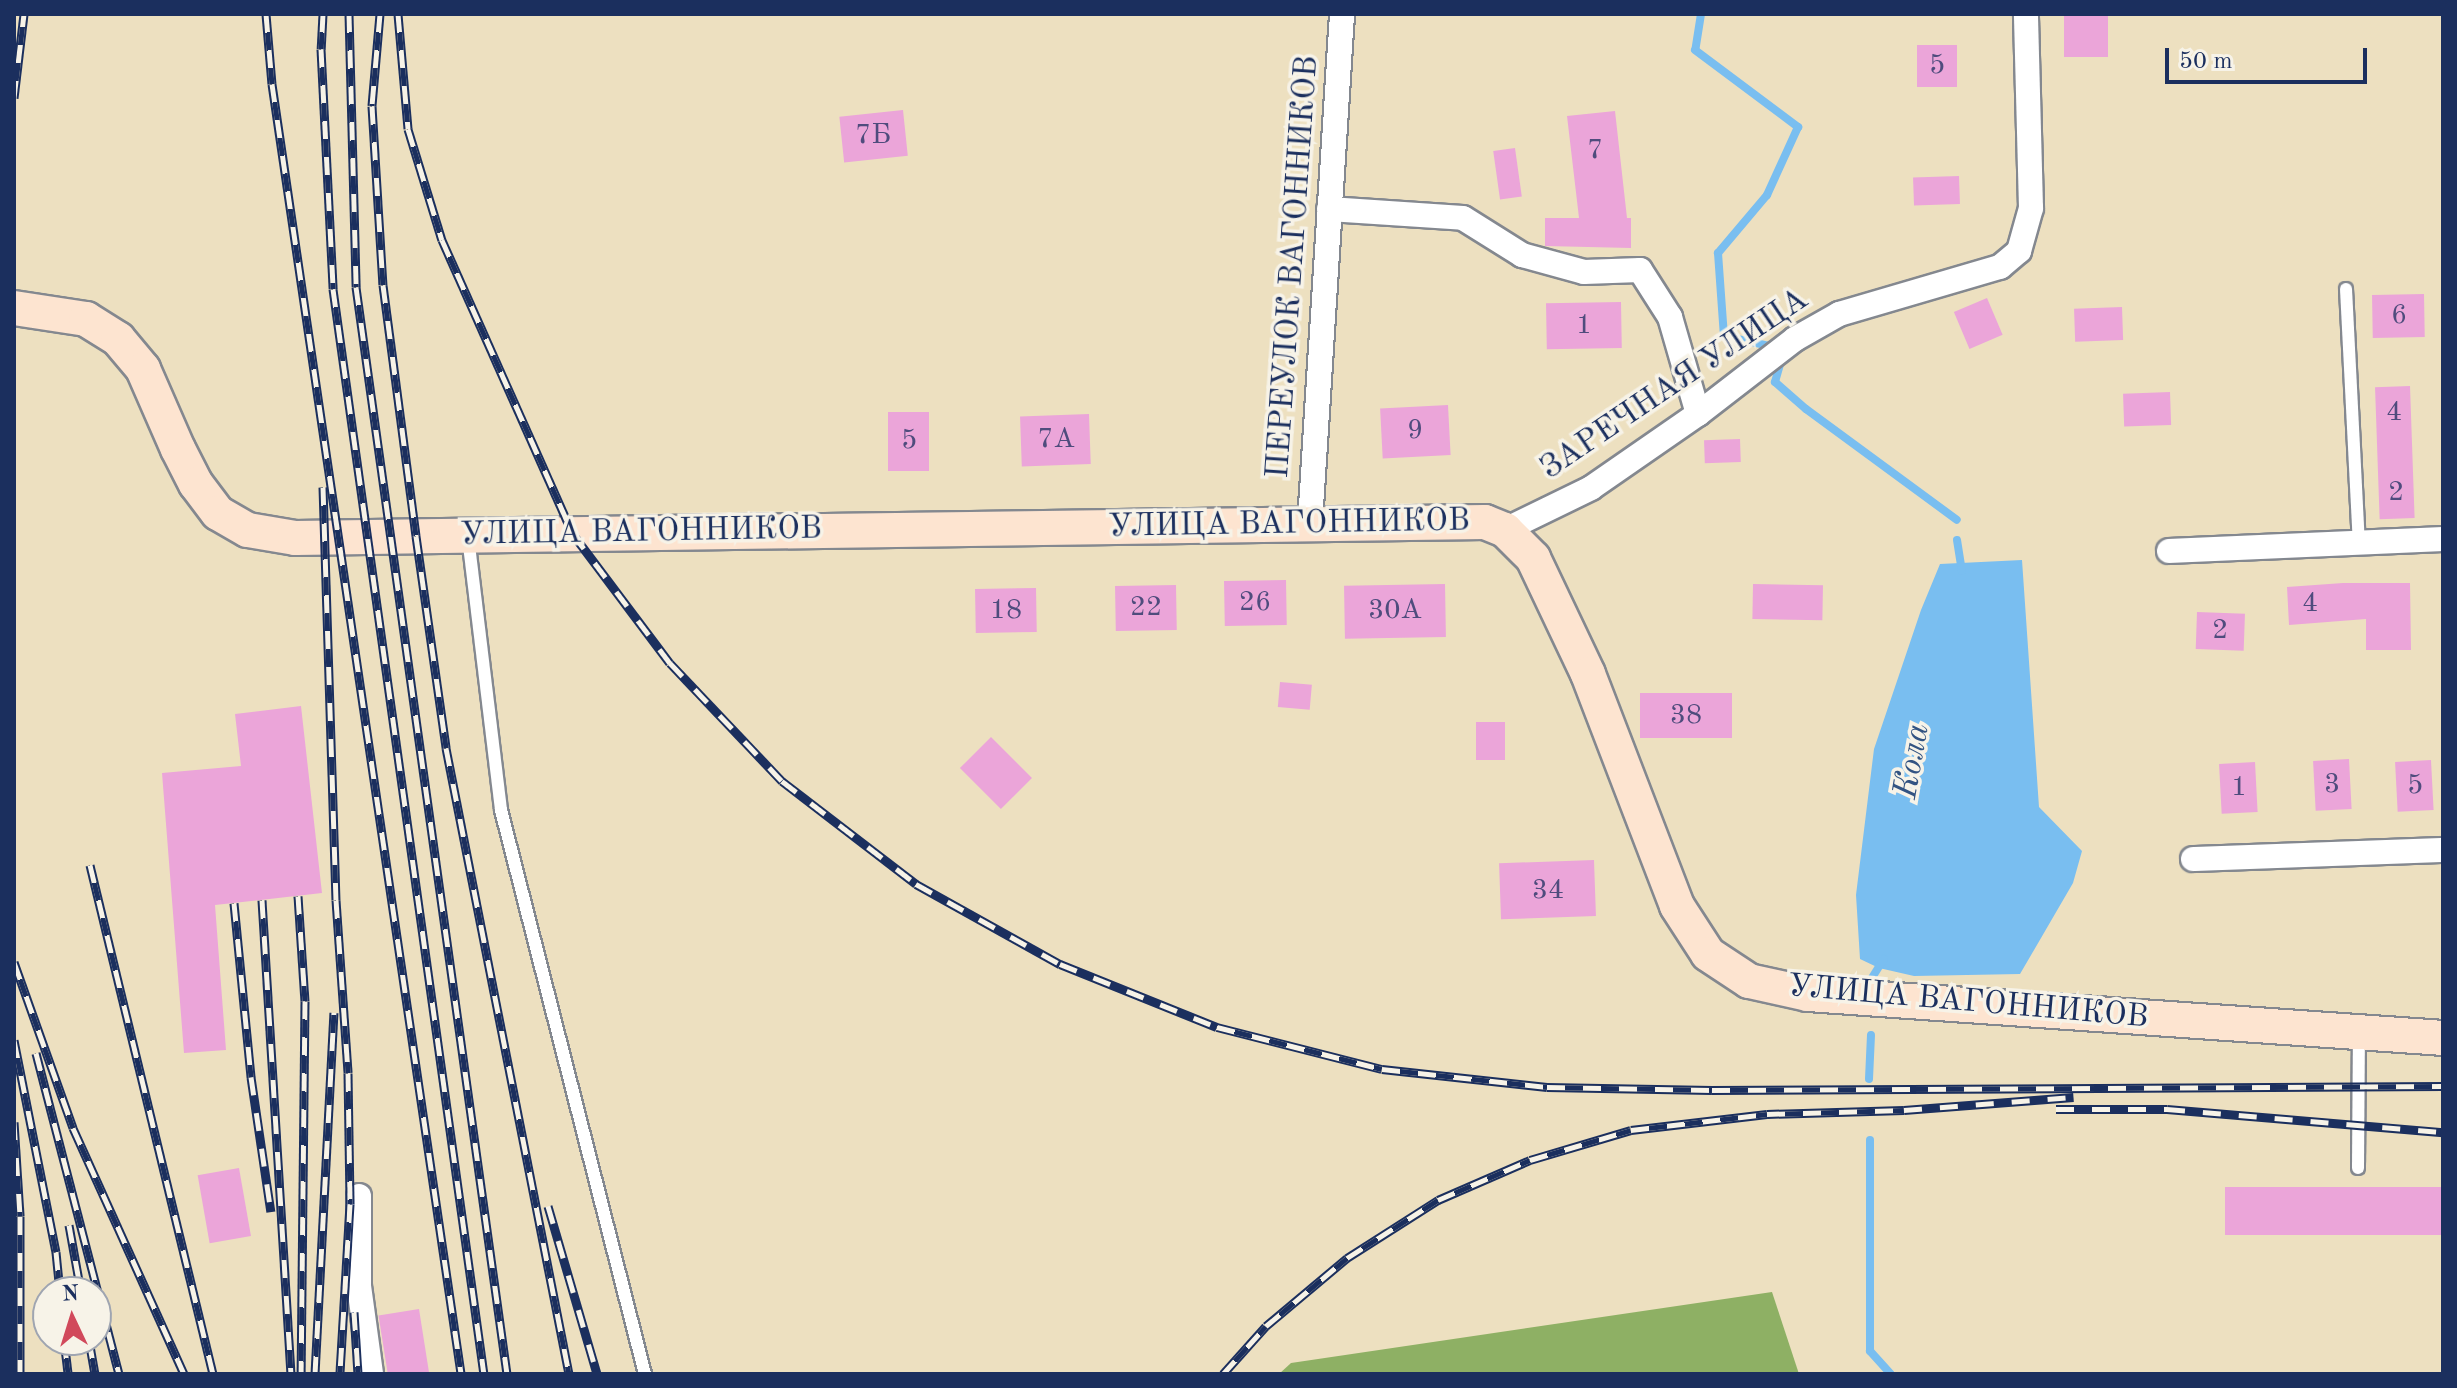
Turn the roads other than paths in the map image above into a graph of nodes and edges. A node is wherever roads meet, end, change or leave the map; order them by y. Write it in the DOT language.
graph roads {
  1 [pos="1342,14"];
  2 [pos="2026,14"];
  3 [pos="1329,209"];
  4 [pos="2346,289"];
  5 [pos="14,308"];
  6 [pos="1698,414"];
  7 [pos="1310,523"];
  8 [pos="1505,530"];
  9 [pos="468,534"];
  10 [pos="2443,539"];
  11 [pos="2359,545"];
  12 [pos="2169,551"];
  13 [pos="2443,850"];
  14 [pos="2193,859"];
  15 [pos="2359,1034"];
  16 [pos="2443,1038"];
  17 [pos="2358,1168"];
  18 [pos="359,1196"];
  19 [pos="371,1374"];
  20 [pos="645,1374"];
  1 -- 3 [label="street, ПЕРЕУЛОК ВАГОННИКОВ"];
  2 -- 6 [label="street, ЗАРЕЧНАЯ УЛИЦА"];
  3 -- 6 [label="street"];
  3 -- 7 [label="street, ПЕРЕУЛОК ВАГОННИКОВ"];
  4 -- 11 [label="lane"];
  5 -- 9 [label="street, УЛИЦА ВАГОННИКОВ"];
  6 -- 8 [label="street, ЗАРЕЧНАЯ УЛИЦА"];
  7 -- 8 [label="street, УЛИЦА ВАГОННИКОВ"];
  7 -- 9 [label="street, УЛИЦА ВАГОННИКОВ"];
  8 -- 15 [label="street, УЛИЦА ВАГОННИКОВ"];
  9 -- 20 [label="lane"];
  10 -- 11 [label="street"];
  11 -- 12 [label="street"];
  13 -- 14 [label="street"];
  15 -- 16 [label="street, УЛИЦА ВАГОННИКОВ"];
  15 -- 17 [label="lane"];
  18 -- 19 [label="street"];
}
